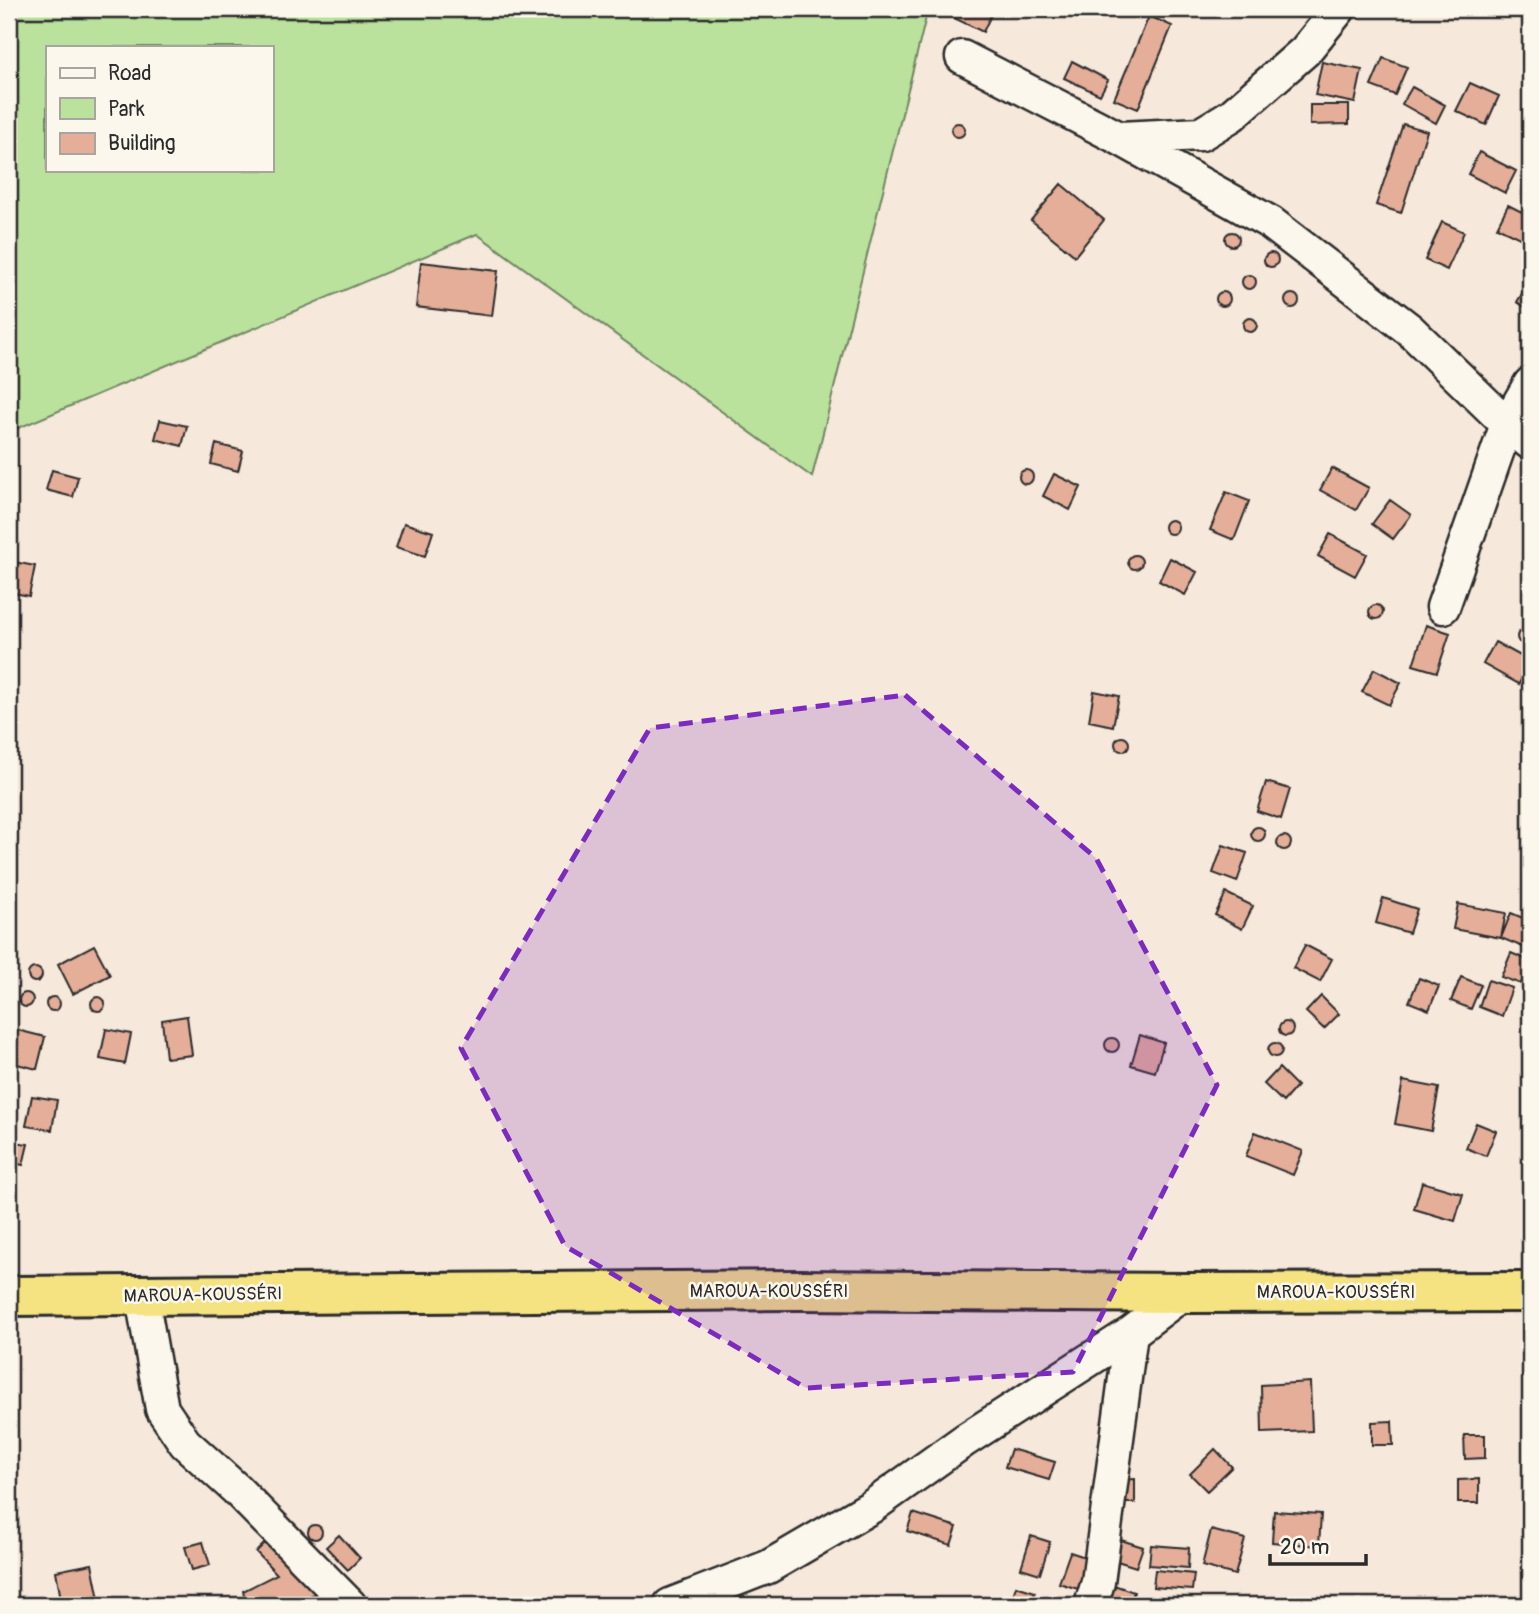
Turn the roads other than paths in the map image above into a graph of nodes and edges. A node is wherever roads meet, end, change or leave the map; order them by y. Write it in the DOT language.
graph roads {
  1 [pos="1339,9"];
  2 [pos="962,58"];
  3 [pos="1119,138"];
  4 [pos="1530,384"];
  5 [pos="1519,433"];
  6 [pos="1443,607"];
  7 [pos="1530,1292"];
  8 [pos="1184,1293"];
  9 [pos="9,1296"];
  10 [pos="142,1297"];
  11 [pos="1130,1334"];
  12 [pos="351,1605"];
  13 [pos="670,1605"];
  14 [pos="1091,1605"];
  1 -- 3 [label="street"];
  2 -- 3 [label="street"];
  3 -- 5 [label="street"];
  4 -- 5 [label="street"];
  5 -- 6 [label="street"];
  7 -- 8 [label="highway, MAROUA-KOUSSÉRI"];
  8 -- 10 [label="highway, MAROUA-KOUSSÉRI"];
  8 -- 11 [label="street"];
  9 -- 10 [label="highway, MAROUA-KOUSSÉRI"];
  10 -- 12 [label="street"];
  11 -- 13 [label="street"];
  11 -- 14 [label="street"];
}
